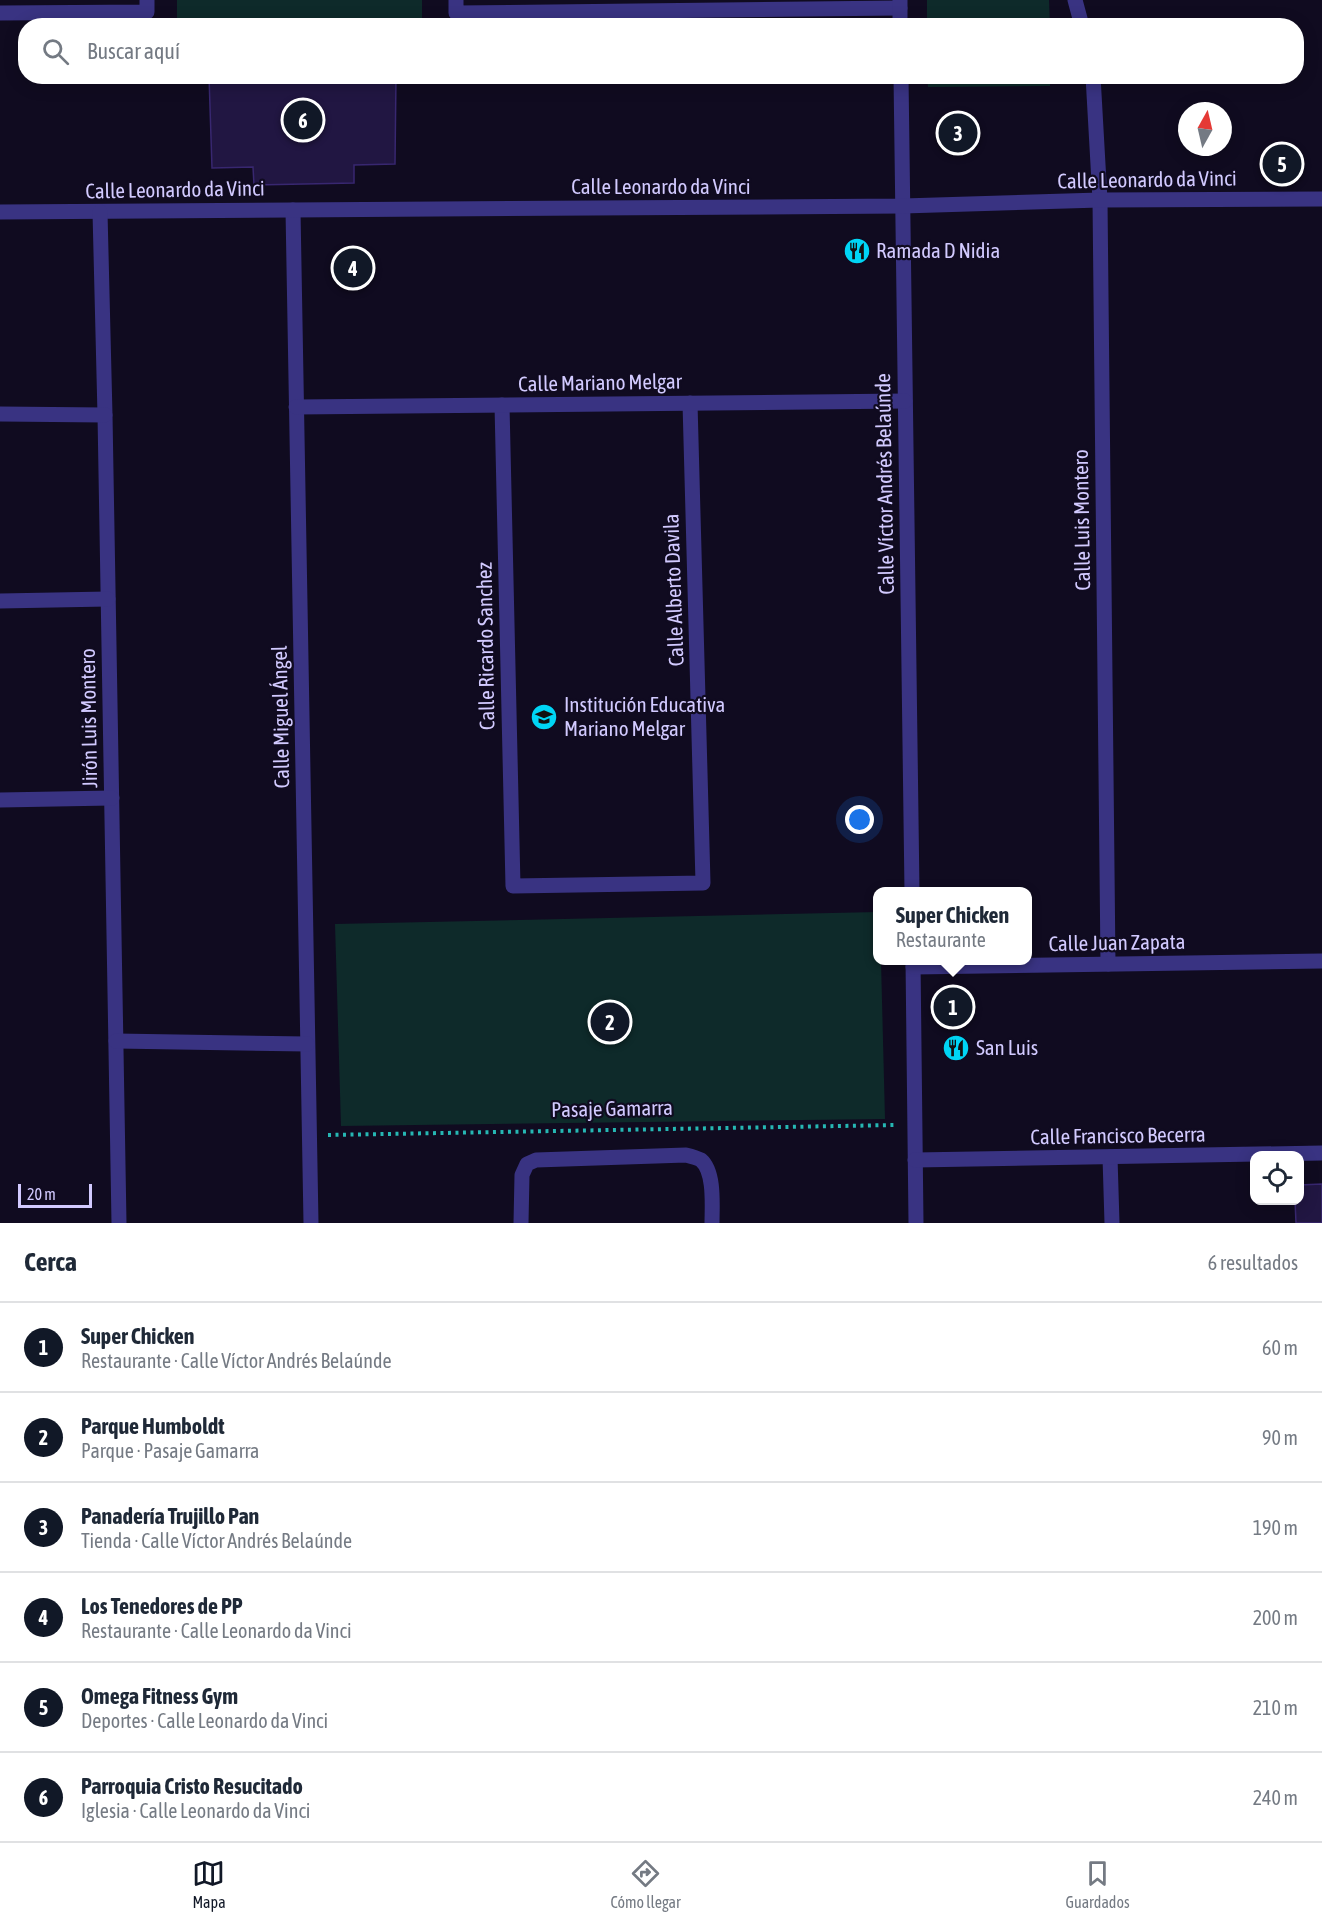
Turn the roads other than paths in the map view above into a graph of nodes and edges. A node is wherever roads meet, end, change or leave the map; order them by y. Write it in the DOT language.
graph roads {
  1 [pos="1075,0"];
  2 [pos="900,4"];
  3 [pos="147,6"];
  4 [pos="456,7"];
  5 [pos="0,13"];
  6 [pos="1080,18"];
  7 [pos="901,84"];
  8 [pos="1093,84"];
  9 [pos="1322,199"];
  10 [pos="1100,200"];
  11 [pos="903,206"];
  12 [pos="293,210"];
  13 [pos="0,212"];
  14 [pos="100,212"];
  15 [pos="905,401"];
  16 [pos="690,403"];
  17 [pos="502,405"];
  18 [pos="296,407"];
  19 [pos="0,414"];
  20 [pos="105,415"];
  21 [pos="108,599"];
  22 [pos="0,601"];
  23 [pos="112,798"];
  24 [pos="0,800"];
  25 [pos="513,886"];
  26 [pos="912,887"];
  27 [pos="1322,961"];
  28 [pos="1032,964"];
  29 [pos="1108,964"];
  30 [pos="913,965"];
  31 [pos="116,1041"];
  32 [pos="308,1044"];
  33 [pos="1322,1153"];
  34 [pos="1110,1157"];
  35 [pos="915,1160"];
  36 [pos="119,1223"];
  37 [pos="311,1223"];
  38 [pos="522,1223"];
  39 [pos="712,1223"];
  40 [pos="916,1223"];
  41 [pos="1112,1223"];
  1 -- 6 [label="street"];
  2 -- 4 [label="street"];
  3 -- 5 [label="street"];
  7 -- 11 [label="street, Calle Víctor Andrés Belaúnde"];
  8 -- 10 [label="street, Calle Luis Montero"];
  9 -- 10 [label="street, Calle Leonardo da Vinci"];
  10 -- 11 [label="street, Calle Leonardo da Vinci"];
  10 -- 29 [label="street, Calle Luis Montero"];
  11 -- 12 [label="street, Calle Leonardo da Vinci"];
  11 -- 15 [label="street, Calle Víctor Andrés Belaúnde"];
  12 -- 14 [label="street, Calle Leonardo da Vinci"];
  12 -- 18 [label="street, Calle Miguel Ángel"];
  13 -- 14 [label="street, Calle Leonardo da Vinci"];
  14 -- 20 [label="street, Jirón Luis Montero"];
  15 -- 16 [label="street, Calle Mariano Melgar"];
  15 -- 26 [label="street, Calle Víctor Andrés Belaúnde"];
  16 -- 17 [label="street, Calle Mariano Melgar"];
  16 -- 25 [label="street, Calle Alberto Davila"];
  17 -- 18 [label="street, Calle Mariano Melgar"];
  17 -- 25 [label="street, Calle Ricardo Sanchez"];
  18 -- 32 [label="street, Calle Miguel Ángel"];
  19 -- 20 [label="street"];
  20 -- 21 [label="street, Jirón Luis Montero"];
  21 -- 22 [label="street"];
  21 -- 23 [label="street, Jirón Luis Montero"];
  23 -- 24 [label="street"];
  23 -- 31 [label="street, Jirón Luis Montero"];
  27 -- 29 [label="street, Calle Juan Zapata"];
  28 -- 29 [label="street, Calle Juan Zapata"];
  30 -- 35 [label="street"];
  31 -- 32 [label="street"];
  31 -- 36 [label="street, Jirón Luis Montero"];
  32 -- 37 [label="street, Calle Miguel Ángel"];
  33 -- 34 [label="street, Calle Francisco Becerra"];
  34 -- 35 [label="street, Calle Francisco Becerra"];
  34 -- 41 [label="street"];
  35 -- 40 [label="street"];
  38 -- 39 [label="street"];
}
